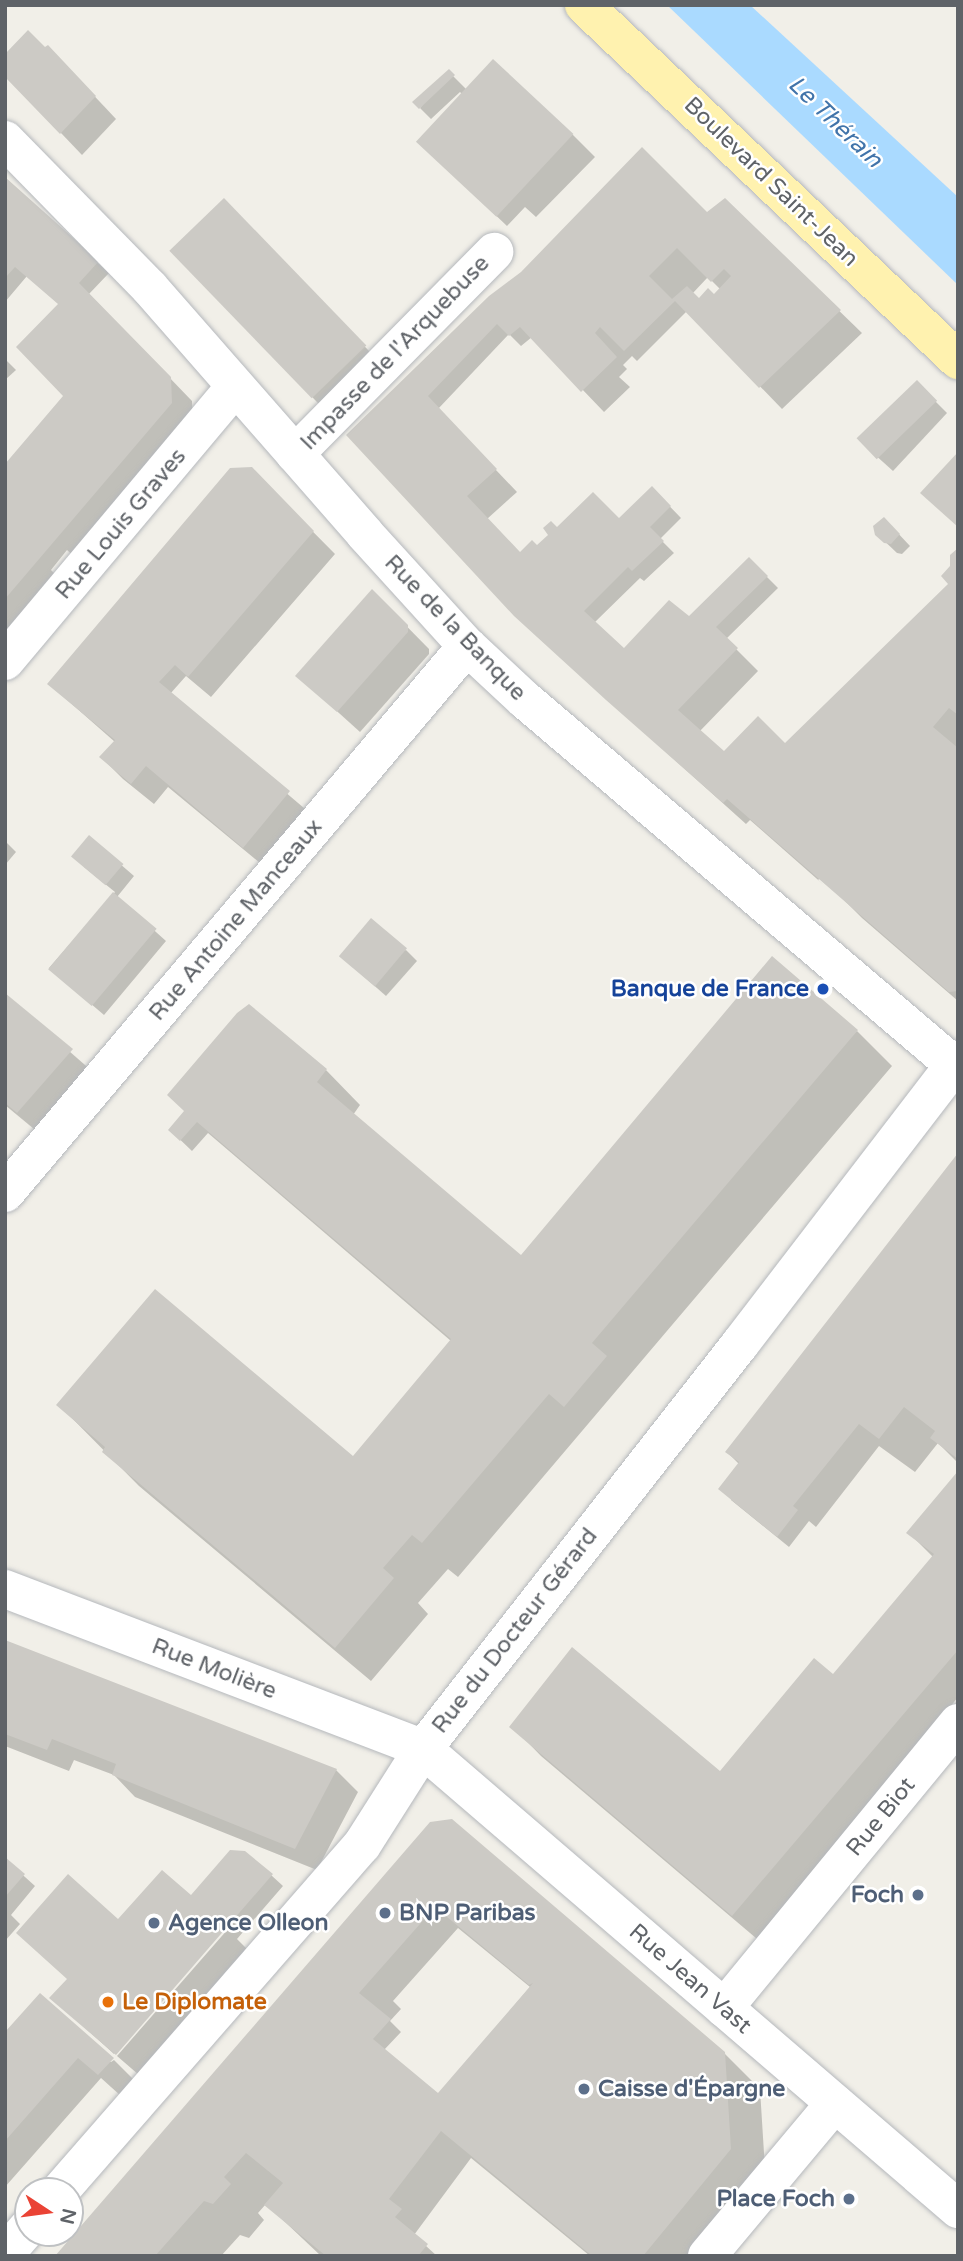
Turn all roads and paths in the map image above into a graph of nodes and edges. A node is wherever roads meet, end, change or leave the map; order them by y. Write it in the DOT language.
graph roads {
  1 [pos="584,5"];
  2 [pos="5,140"];
  3 [pos="494,252"];
  4 [pos="958,360"];
  5 [pos="235,387"];
  6 [pos="296,454"];
  7 [pos="467,646"];
  8 [pos="5,661"];
  9 [pos="956,1062"];
  10 [pos="5,1194"];
  11 [pos="5,1589"];
  12 [pos="958,1723"];
  13 [pos="423,1749"];
  14 [pos="724,2008"];
  15 [pos="835,2103"];
  16 [pos="72,2177"];
  17 [pos="958,2209"];
  18 [pos="707,2256"];
  1 -- 4 [label="main road, Boulevard Saint-Jean"];
  2 -- 5 [label="street, Rue de la Banque"];
  3 -- 6 [label="street, Impasse de l'Arquebuse"];
  5 -- 6 [label="street, Rue de la Banque"];
  5 -- 8 [label="street, Rue Louis Graves"];
  6 -- 7 [label="street, Rue de la Banque"];
  7 -- 9 [label="street, Rue de la Banque"];
  7 -- 10 [label="street, Rue Antoine Manceaux"];
  9 -- 13 [label="street, Rue du Docteur Gérard"];
  11 -- 13 [label="street, Rue Molière"];
  12 -- 14 [label="street, Rue Biot"];
  13 -- 14 [label="street, Rue Jean Vast"];
  13 -- 16 [label="street, Rue du Docteur Gérard"];
  14 -- 15 [label="street, Rue Jean Vast"];
  15 -- 17 [label="street, Rue Jean Vast"];
  15 -- 18 [label="street"];
}
